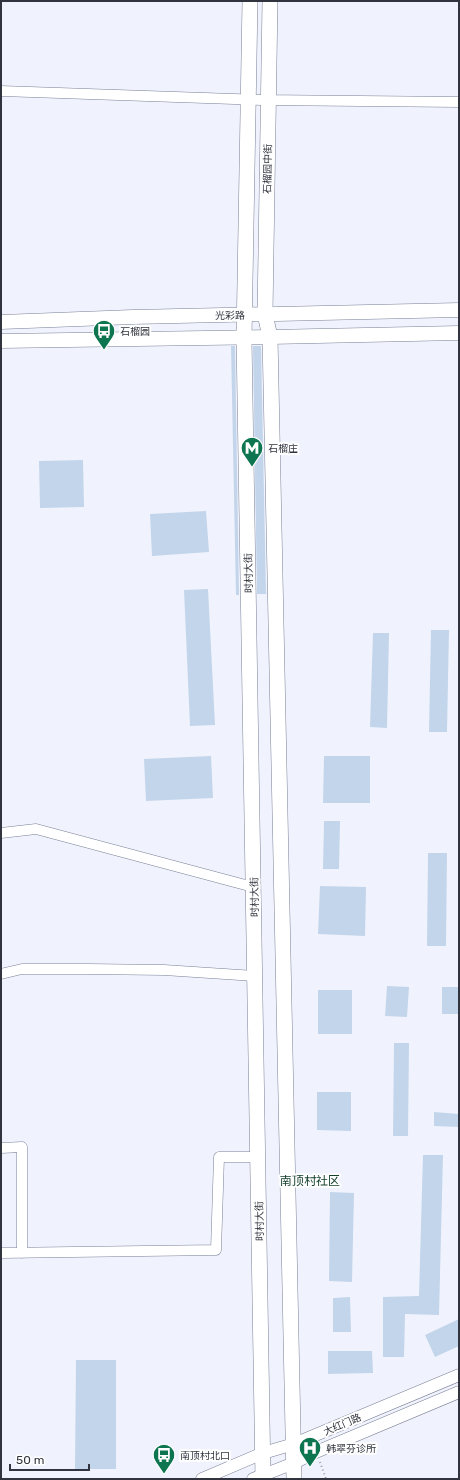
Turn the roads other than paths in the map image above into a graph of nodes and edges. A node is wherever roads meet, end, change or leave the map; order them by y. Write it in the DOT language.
graph roads {
  1 [pos="250,1"];
  2 [pos="270,1"];
  3 [pos="1,91"];
  4 [pos="250,99"];
  5 [pos="269,100"];
  6 [pos="459,102"];
  7 [pos="459,310"];
  8 [pos="264,314"];
  9 [pos="245,315"];
  10 [pos="1,322"];
  11 [pos="459,333"];
  12 [pos="270,337"];
  13 [pos="244,338"];
  14 [pos="1,341"];
  15 [pos="1,833"];
  16 [pos="253,887"];
  17 [pos="1,974"];
  18 [pos="255,976"];
  19 [pos="1,1148"];
  20 [pos="258,1157"];
  21 [pos="1,1253"];
  22 [pos="22,1253"];
  23 [pos="459,1375"];
  24 [pos="459,1392"];
  25 [pos="294,1444"];
  26 [pos="263,1453"];
  27 [pos="294,1463"];
  28 [pos="260,1478"];
  29 [pos="202,1479"];
  30 [pos="294,1479"];
  1 -- 4 [label="main road, 石榴园中街"];
  2 -- 5 [label="main road, 石榴园中街"];
  3 -- 4 [label="street"];
  4 -- 5 [label="street"];
  4 -- 9 [label="main road, 石榴园中街"];
  5 -- 6 [label="street"];
  5 -- 8 [label="main road, 石榴园中街"];
  7 -- 8 [label="main road, 光彩路"];
  8 -- 9 [label="main road, 光彩路"];
  8 -- 12 [label="main road, 石榴园中街"];
  9 -- 10 [label="main road, 光彩路"];
  9 -- 13 [label="main road, 时村大街"];
  11 -- 12 [label="main road"];
  12 -- 13 [label="main road"];
  12 -- 25 [label="main road"];
  13 -- 14 [label="main road"];
  13 -- 16 [label="main road, 时村大街"];
  15 -- 16 [label="street"];
  16 -- 18 [label="main road, 时村大街"];
  17 -- 18 [label="street"];
  18 -- 20 [label="main road, 时村大街"];
  19 -- 22 [label="street"];
  20 -- 22 [label="street"];
  20 -- 26 [label="main road, 时村大街"];
  21 -- 22 [label="street"];
  23 -- 25 [label="street, 大红门路"];
  24 -- 27 [label="street, 大红门路"];
  25 -- 26 [label="street, 大红门路"];
  25 -- 27 [label="main road"];
  26 -- 28 [label="main road, 时村大街"];
  26 -- 29 [label="street, 大红门路"];
  27 -- 28 [label="street, 大红门路"];
  27 -- 30 [label="main road"];
}
